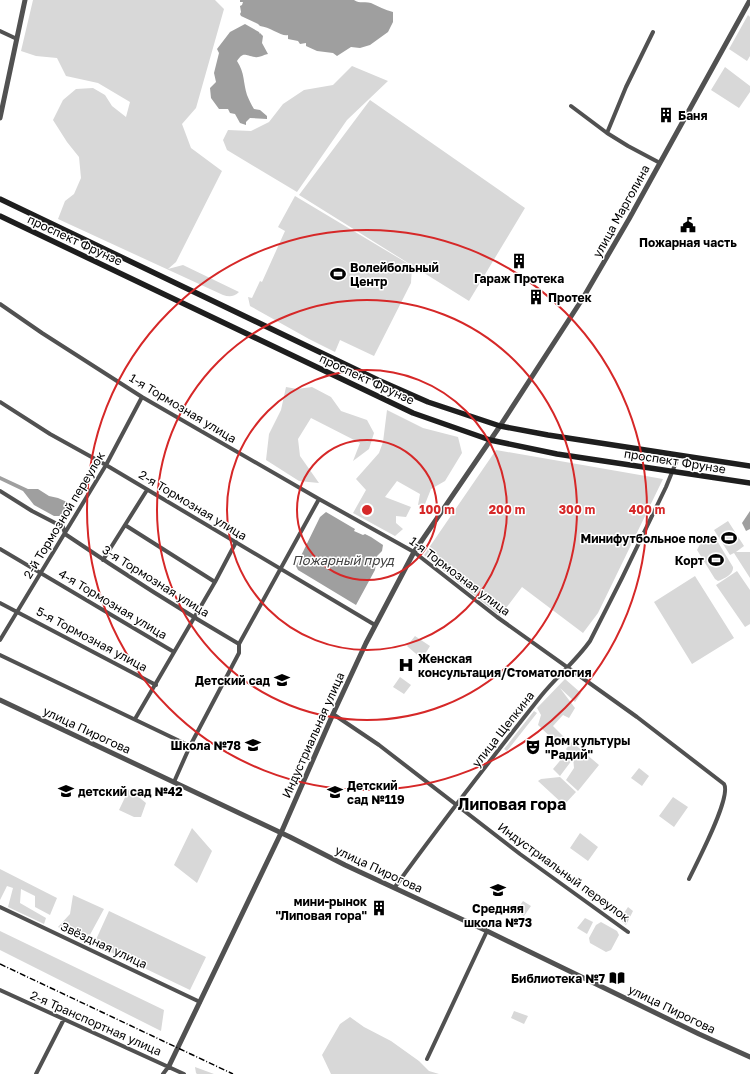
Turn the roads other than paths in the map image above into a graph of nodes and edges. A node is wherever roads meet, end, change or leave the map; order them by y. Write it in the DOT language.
graph roads {
  1 [pos="25,0"];
  2 [pos="750,0"];
  3 [pos="0,31"];
  4 [pos="653,32"];
  5 [pos="17,39"];
  6 [pos="571,106"];
  7 [pos="0,118"];
  8 [pos="607,133"];
  9 [pos="660,163"];
  10 [pos="0,199"];
  11 [pos="0,216"];
  12 [pos="0,304"];
  13 [pos="142,397"];
  14 [pos="1,405"];
  15 [pos="500,426"];
  16 [pos="490,440"];
  17 [pos="679,455"];
  18 [pos="106,465"];
  19 [pos="750,466"];
  20 [pos="673,472"];
  21 [pos="750,483"];
  22 [pos="147,490"];
  23 [pos="0,492"];
  24 [pos="319,499"];
  25 [pos="125,525"];
  26 [pos="65,534"];
  27 [pos="236,542"];
  28 [pos="0,549"];
  29 [pos="414,552"];
  30 [pos="103,560"];
  31 [pos="281,568"];
  32 [pos="42,574"];
  33 [pos="215,582"];
  34 [pos="0,603"];
  35 [pos="18,612"];
  36 [pos="194,618"];
  37 [pos="375,625"];
  38 [pos="0,640"];
  39 [pos="239,644"];
  40 [pos="174,652"];
  41 [pos="0,655"];
  42 [pos="567,668"];
  43 [pos="156,684"];
  44 [pos="0,700"];
  45 [pos="333,714"];
  46 [pos="136,719"];
  47 [pos="190,746"];
  48 [pos="174,782"];
  49 [pos="456,804"];
  50 [pos="281,833"];
  51 [pos="689,879"];
  52 [pos="395,887"];
  53 [pos="0,907"];
  54 [pos="487,931"];
  55 [pos="628,932"];
  56 [pos="0,990"];
  57 [pos="200,1002"];
  58 [pos="64,1019"];
  59 [pos="750,1057"];
  60 [pos="427,1059"];
  61 [pos="169,1066"];
  62 [pos="36,1074"];
  63 [pos="164,1074"];
  64 [pos="184,1074"];
  1 -- 5 [label="street"];
  2 -- 9 [label="street, улица Марголина"];
  3 -- 5 [label="street"];
  4 -- 8 [label="street"];
  5 -- 7 [label="street"];
  6 -- 8 [label="street"];
  8 -- 9 [label="street"];
  9 -- 15 [label="street, улица Марголина"];
  10 -- 15 [label="main road, проспект Фрунзе"];
  11 -- 16 [label="main road, проспект Фрунзе"];
  12 -- 13 [label="street, 1-я Тормозная улица"];
  13 -- 18 [label="street, 2-й Тормозной переулок"];
  13 -- 24 [label="street, 1-я Тормозная улица"];
  14 -- 18 [label="street, 2-я Тормозная улица"];
  15 -- 16 [label="street, Индустриальная улица"];
  15 -- 17 [label="main road, проспект Фрунзе"];
  16 -- 20 [label="main road, проспект Фрунзе"];
  16 -- 29 [label="street, Индустриальная улица"];
  17 -- 19 [label="main road, проспект Фрунзе"];
  17 -- 20 [label="street, улица Щепкина"];
  18 -- 22 [label="street, 2-я Тормозная улица"];
  18 -- 26 [label="street, 2-й Тормозной переулок"];
  20 -- 21 [label="main road, проспект Фрунзе"];
  20 -- 42 [label="street, улица Щепкина"];
  22 -- 25 [label="street"];
  22 -- 27 [label="street, 2-я Тормозная улица"];
  23 -- 26 [label="street, 3-я Тормозная улица"];
  24 -- 29 [label="street, 1-я Тормозная улица"];
  24 -- 31 [label="street"];
  25 -- 30 [label="street"];
  25 -- 33 [label="street"];
  26 -- 30 [label="street, 3-я Тормозная улица"];
  26 -- 32 [label="street, 2-й Тормозной переулок"];
  27 -- 31 [label="street, 2-я Тормозная улица"];
  27 -- 33 [label="street"];
  28 -- 32 [label="street, 4-я Тормозная улица"];
  29 -- 37 [label="street, Индустриальная улица"];
  29 -- 42 [label="street, 1-я Тормозная улица"];
  30 -- 36 [label="street, 3-я Тормозная улица"];
  31 -- 37 [label="street, 2-я Тормозная улица"];
  31 -- 39 [label="street"];
  32 -- 35 [label="street, 2-й Тормозной переулок"];
  32 -- 40 [label="street, 4-я Тормозная улица"];
  33 -- 36 [label="street"];
  34 -- 35 [label="street, 5-я Тормозная улица"];
  35 -- 38 [label="street, 2-й Тормозной переулок"];
  35 -- 43 [label="street, 5-я Тормозная улица"];
  36 -- 39 [label="street, 3-я Тормозная улица"];
  36 -- 40 [label="street"];
  37 -- 45 [label="street, Индустриальная улица"];
  39 -- 47 [label="street"];
  40 -- 43 [label="street"];
  41 -- 46 [label="street"];
  42 -- 49 [label="street, улица Щепкина"];
  42 -- 51 [label="street, 1-я Тормозная улица"];
  43 -- 46 [label="street"];
  44 -- 48 [label="street, улица Пирогова"];
  45 -- 49 [label="street, Индустриальный переулок"];
  45 -- 50 [label="street, Индустриальная улица"];
  46 -- 47 [label="street"];
  47 -- 48 [label="street"];
  48 -- 50 [label="street, улица Пирогова"];
  49 -- 52 [label="street, улица Щепкина"];
  49 -- 55 [label="street, Индустриальный переулок"];
  50 -- 52 [label="street, улица Пирогова"];
  50 -- 57 [label="street, Индустриальная улица"];
  52 -- 54 [label="street, улица Пирогова"];
  53 -- 57 [label="street, Звёздная улица"];
  54 -- 59 [label="street, улица Пирогова"];
  54 -- 60 [label="street"];
  56 -- 58 [label="street, 2-я Транспортная улица"];
  57 -- 61 [label="street, Индустриальная улица"];
  58 -- 61 [label="street, 2-я Транспортная улица"];
  58 -- 62 [label="street"];
  61 -- 63 [label="street"];
  61 -- 64 [label="street, 2-я Транспортная улица"];
}
